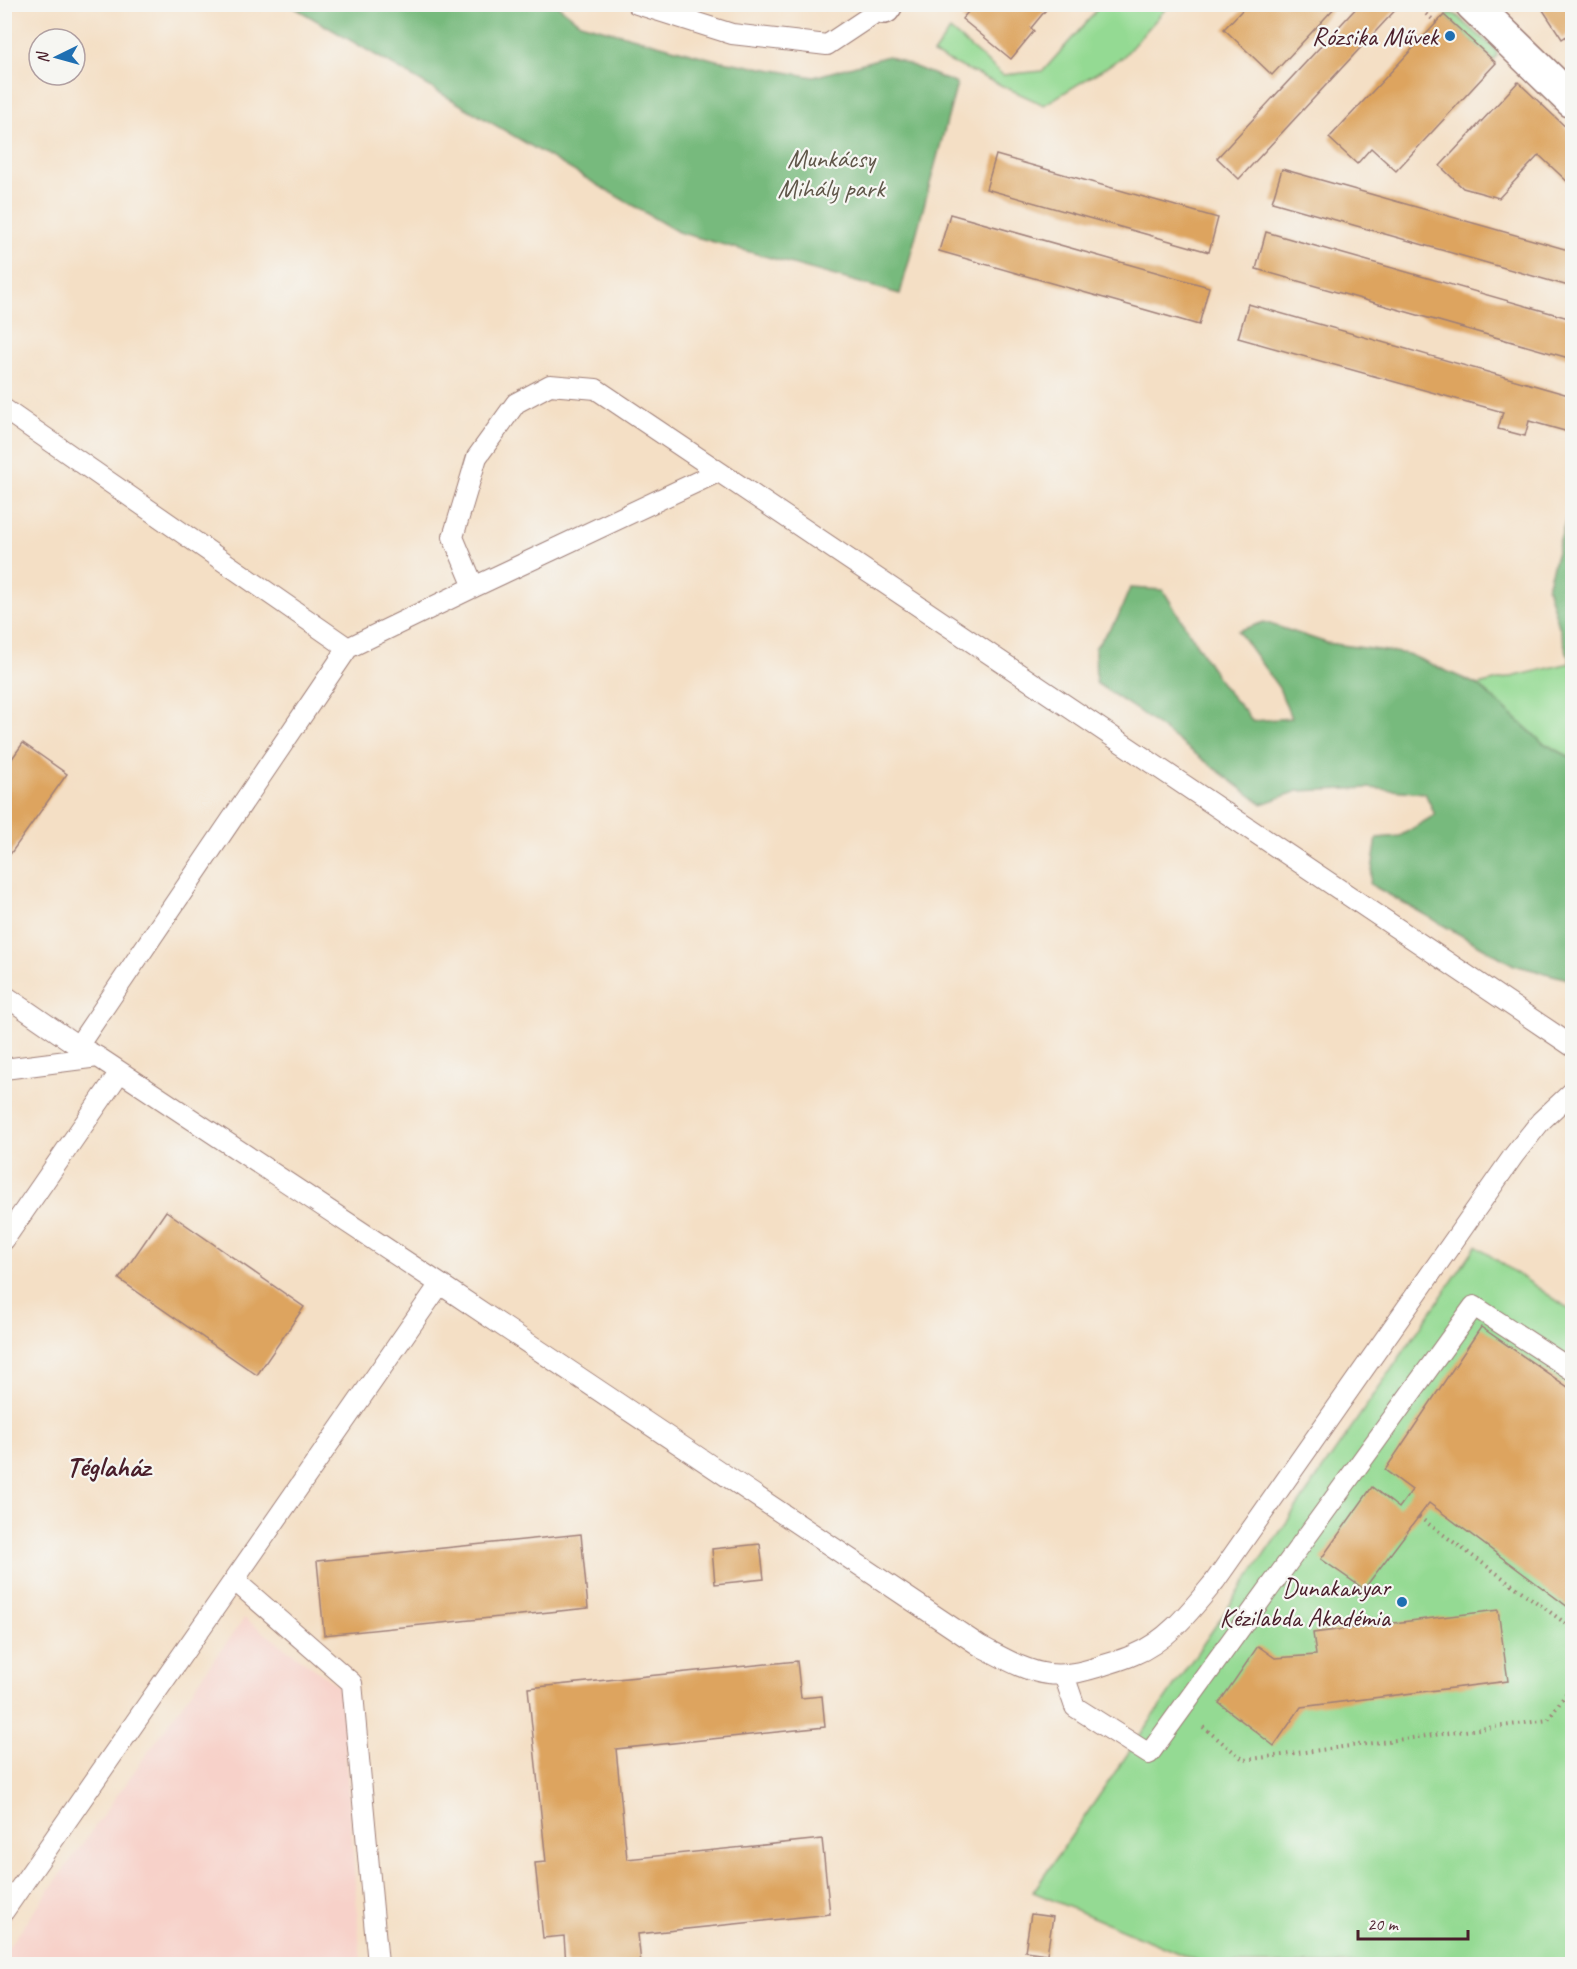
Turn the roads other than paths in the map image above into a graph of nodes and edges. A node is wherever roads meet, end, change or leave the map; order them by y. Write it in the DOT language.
graph roads {
  1 [pos="637,4"];
  2 [pos="1472,4"];
  3 [pos="885,6"];
  4 [pos="1572,101"];
  5 [pos="4,410"];
  6 [pos="718,472"];
  7 [pos="474,587"];
  8 [pos="348,648"];
  9 [pos="4,995"];
  10 [pos="78,1046"];
  11 [pos="1572,1046"];
  12 [pos="98,1057"];
  13 [pos="4,1069"];
  14 [pos="120,1072"];
  15 [pos="1572,1092"];
  16 [pos="4,1240"];
  17 [pos="440,1284"];
  18 [pos="1572,1370"];
  19 [pos="234,1580"];
  20 [pos="1064,1675"];
  21 [pos="4,1911"];
  22 [pos="378,1965"];
  1 -- 3 [label="lane"];
  2 -- 4 [label="street"];
  5 -- 8 [label="lane"];
  6 -- 7 [label="lane"];
  6 -- 7 [label="lane"];
  6 -- 11 [label="lane"];
  7 -- 8 [label="lane"];
  8 -- 10 [label="lane"];
  9 -- 10 [label="lane"];
  10 -- 12 [label="lane"];
  12 -- 13 [label="lane"];
  12 -- 14 [label="lane"];
  14 -- 16 [label="lane"];
  14 -- 17 [label="lane"];
  15 -- 20 [label="lane"];
  17 -- 19 [label="lane"];
  17 -- 20 [label="lane"];
  18 -- 20 [label="lane"];
  19 -- 21 [label="lane"];
  19 -- 22 [label="lane"];
}
